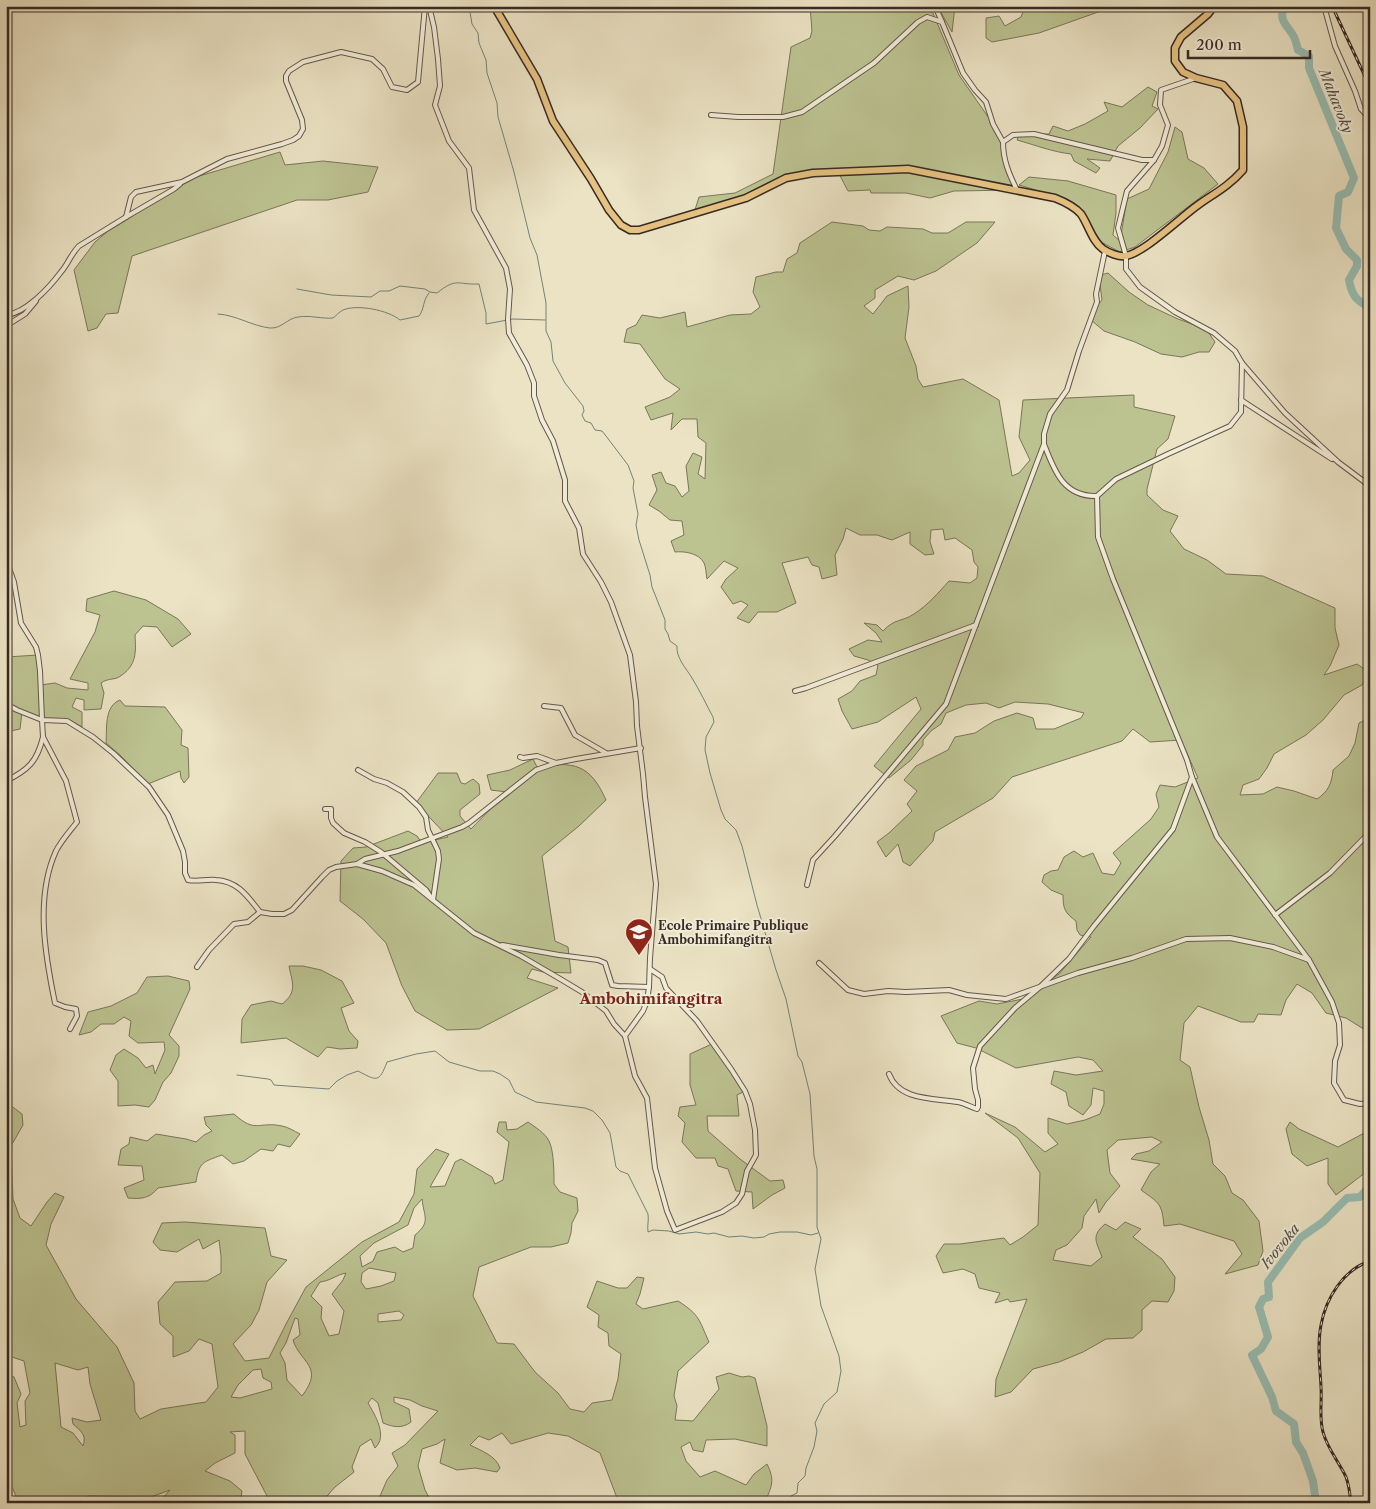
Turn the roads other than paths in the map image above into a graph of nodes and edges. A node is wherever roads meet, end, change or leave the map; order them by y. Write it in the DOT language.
graph roads {
  1 [pos="427,6"];
  2 [pos="494,6"];
  3 [pos="935,6"];
  4 [pos="1214,6"];
  5 [pos="1324,6"];
  6 [pos="942,22"];
  7 [pos="1196,78"];
  8 [pos="711,115"];
  9 [pos="1370,119"];
  10 [pos="1003,142"];
  11 [pos="1154,160"];
  12 [pos="182,182"];
  13 [pos="1018,190"];
  14 [pos="126,216"];
  15 [pos="1105,251"];
  16 [pos="1126,256"];
  17 [pos="44,290"];
  18 [pos="6,315"];
  19 [pos="6,328"];
  20 [pos="1242,364"];
  21 [pos="1242,400"];
  22 [pos="1044,444"];
  23 [pos="1338,462"];
  24 [pos="1370,486"];
  25 [pos="1097,496"];
  26 [pos="6,560"];
  27 [pos="976,625"];
  28 [pos="795,691"];
  29 [pos="6,704"];
  30 [pos="544,706"];
  31 [pos="42,720"];
  32 [pos="43,737"];
  33 [pos="641,748"];
  34 [pos="607,753"];
  35 [pos="520,757"];
  36 [pos="556,763"];
  37 [pos="358,770"];
  38 [pos="1192,777"];
  39 [pos="6,781"];
  40 [pos="324,809"];
  41 [pos="1370,832"];
  42 [pos="433,839"];
  43 [pos="384,855"];
  44 [pos="358,864"];
  45 [pos="807,885"];
  46 [pos="433,900"];
  47 [pos="260,912"];
  48 [pos="1274,915"];
  49 [pos="497,944"];
  50 [pos="1309,960"];
  51 [pos="819,963"];
  52 [pos="198,967"];
  53 [pos="650,969"];
  54 [pos="649,987"];
  55 [pos="1040,988"];
  56 [pos="70,1029"];
  57 [pos="625,1036"];
  58 [pos="889,1074"];
  59 [pos="1370,1102"];
  1 -- 12 [label="street"];
  1 -- 33 [label="street"];
  2 -- 13 [label="main road"];
  3 -- 6 [label="street"];
  4 -- 7 [label="main road"];
  5 -- 9 [label="street"];
  6 -- 8 [label="street"];
  6 -- 10 [label="street"];
  7 -- 11 [label="street"];
  7 -- 16 [label="main road"];
  10 -- 11 [label="street"];
  10 -- 13 [label="street"];
  11 -- 16 [label="street"];
  12 -- 14 [label="street"];
  12 -- 14 [label="street"];
  13 -- 15 [label="main road"];
  14 -- 17 [label="street"];
  15 -- 16 [label="main road"];
  15 -- 22 [label="street"];
  16 -- 20 [label="street"];
  17 -- 18 [label="street"];
  17 -- 19 [label="street"];
  20 -- 21 [label="street"];
  20 -- 23 [label="street"];
  21 -- 23 [label="street"];
  21 -- 25 [label="street"];
  22 -- 25 [label="street"];
  22 -- 27 [label="street"];
  23 -- 24 [label="street"];
  25 -- 38 [label="street"];
  26 -- 31 [label="street"];
  27 -- 28 [label="street"];
  27 -- 45 [label="street"];
  29 -- 31 [label="street"];
  30 -- 34 [label="street"];
  31 -- 32 [label="street"];
  31 -- 47 [label="street"];
  32 -- 39 [label="street"];
  32 -- 56 [label="street"];
  33 -- 34 [label="street"];
  33 -- 53 [label="street"];
  34 -- 36 [label="street"];
  35 -- 36 [label="street"];
  36 -- 42 [label="street"];
  37 -- 42 [label="street"];
  38 -- 48 [label="street"];
  38 -- 55 [label="street"];
  40 -- 43 [label="street"];
  41 -- 48 [label="street"];
  42 -- 43 [label="street"];
  42 -- 46 [label="street"];
  43 -- 44 [label="street"];
  43 -- 46 [label="street"];
  44 -- 46 [label="street"];
  44 -- 47 [label="street"];
  46 -- 49 [label="street"];
  47 -- 52 [label="street"];
  48 -- 50 [label="street"];
  49 -- 54 [label="street"];
  49 -- 57 [label="street"];
  50 -- 55 [label="street"];
  50 -- 59 [label="street"];
  51 -- 55 [label="street"];
  53 -- 54 [label="street"];
  53 -- 57 [label="street"];
  54 -- 57 [label="street"];
  55 -- 58 [label="street"];
}
